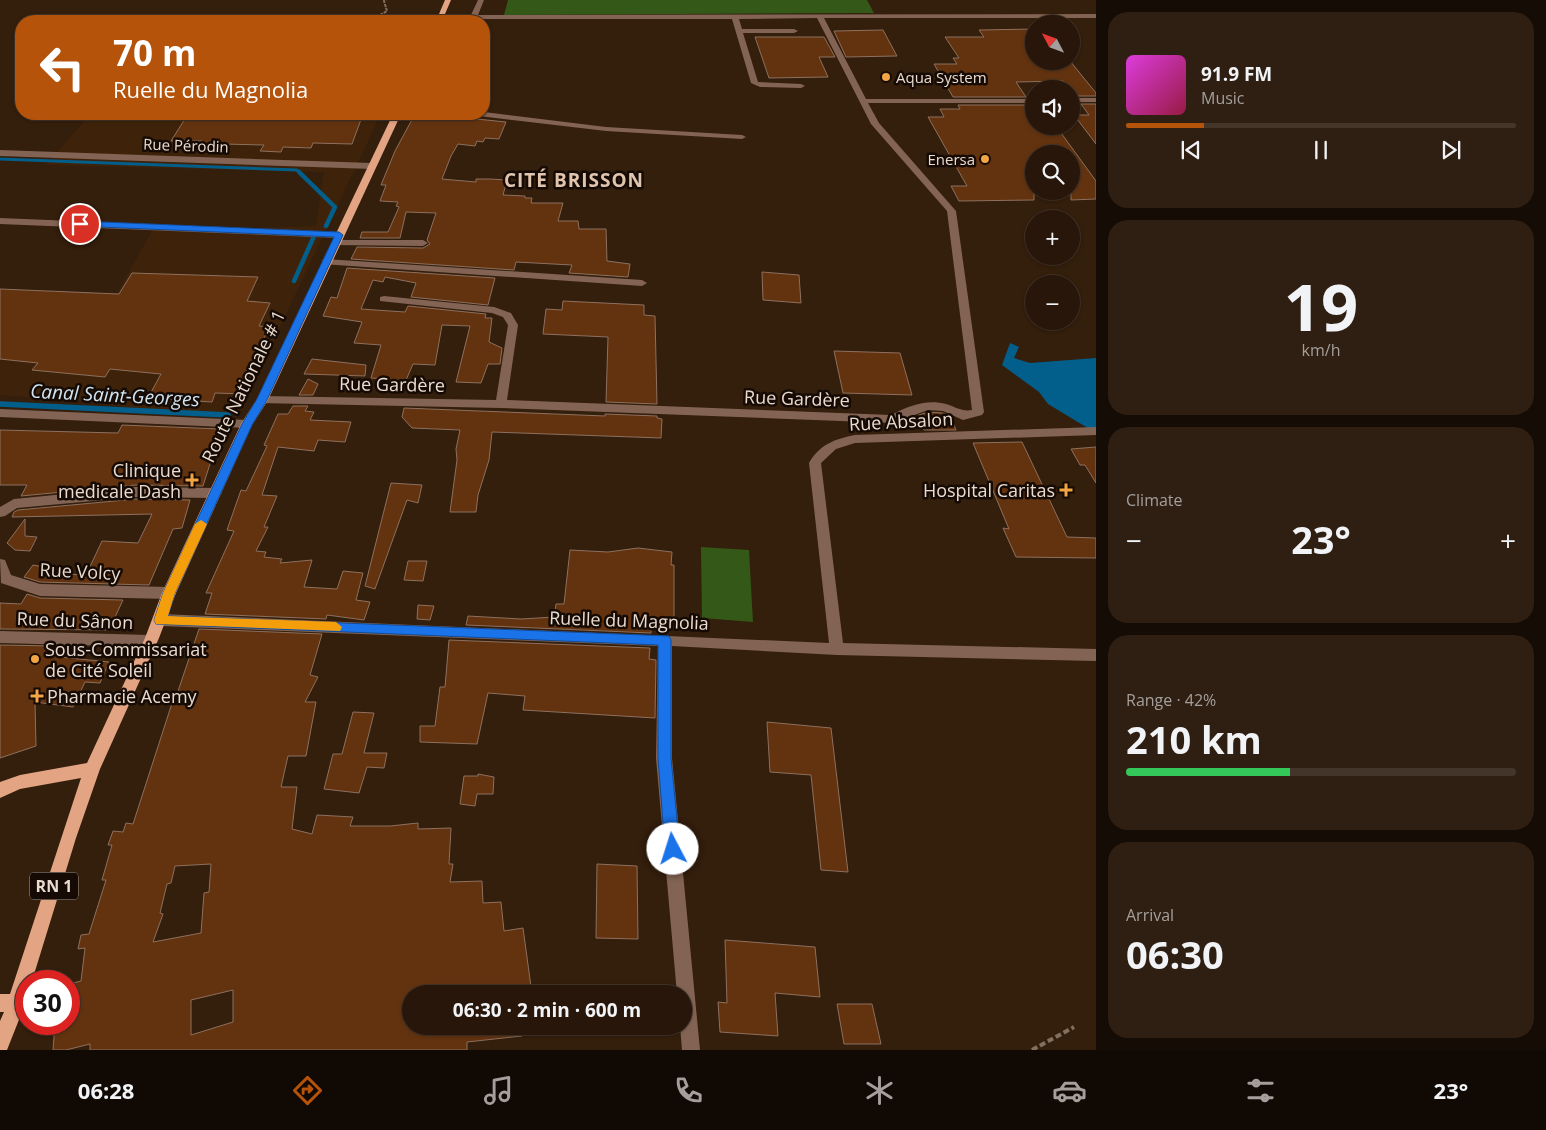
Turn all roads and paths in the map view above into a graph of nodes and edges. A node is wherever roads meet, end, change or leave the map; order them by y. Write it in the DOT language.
graph roads {
  1 [pos="386,0"];
  2 [pos="448,0"];
  3 [pos="481,0"];
  4 [pos="380,15"];
  5 [pos="442,15"];
  6 [pos="475,15"];
  7 [pos="1096,16"];
  8 [pos="490,17"];
  9 [pos="735,18"];
  10 [pos="820,18"];
  11 [pos="739,31"];
  12 [pos="794,31"];
  13 [pos="801,86"];
  14 [pos="1080,100"];
  15 [pos="1096,100"];
  16 [pos="864,101"];
  17 [pos="1025,101"];
  18 [pos="490,115"];
  19 [pos="394,120"];
  20 [pos="742,137"];
  21 [pos="0,153"];
  22 [pos="372,166"];
  23 [pos="0,221"];
  24 [pos="337,239"];
  25 [pos="423,243"];
  26 [pos="326,262"];
  27 [pos="642,283"];
  28 [pos="384,299"];
  29 [pos="262,400"];
  30 [pos="501,404"];
  31 [pos="0,413"];
  32 [pos="247,424"];
  33 [pos="1096,431"];
  34 [pos="216,493"];
  35 [pos="0,515"];
  36 [pos="0,564"];
  37 [pos="169,593"];
  38 [pos="161,620"];
  39 [pos="0,637"];
  40 [pos="665,640"];
  41 [pos="150,641"];
  42 [pos="837,649"];
  43 [pos="1096,655"];
  44 [pos="92,769"];
  45 [pos="0,790"];
  46 [pos="8,1002"];
  47 [pos="1074,1027"];
  48 [pos="0,1046"];
  49 [pos="691,1050"];
  50 [pos="1032,1050"];
  1 -- 4 [label="path"];
  2 -- 5 [label="main road"];
  3 -- 6 [label="street"];
  7 -- 10 [label="street"];
  8 -- 9 [label="street"];
  9 -- 10 [label="street"];
  9 -- 11 [label="street"];
  10 -- 16 [label="street, Rue Gardère"];
  11 -- 12 [label="street"];
  11 -- 13 [label="street"];
  14 -- 15 [label="street"];
  16 -- 17 [label="street"];
  16 -- 30 [label="street, Rue Gardère"];
  18 -- 20 [label="street"];
  19 -- 22 [label="main road, Route Nationale # 1 / RN 1"];
  21 -- 22 [label="street, Rue Pérodin"];
  22 -- 24 [label="main road, Route Nationale # 1 / RN 1"];
  23 -- 24 [label="street"];
  24 -- 25 [label="street"];
  24 -- 26 [label="main road, Route Nationale # 1 / RN 1"];
  26 -- 27 [label="street"];
  26 -- 29 [label="main road, Route Nationale # 1 / RN 1"];
  28 -- 30 [label="street"];
  29 -- 30 [label="street, Rue Gardère"];
  29 -- 32 [label="main road, Route Nationale # 1 / RN 1"];
  31 -- 32 [label="street"];
  32 -- 34 [label="main road, Route Nationale # 1 / RN 1"];
  33 -- 42 [label="street, Rue Absalon"];
  34 -- 35 [label="street"];
  34 -- 37 [label="main road, Route Nationale # 1 / RN 1"];
  36 -- 37 [label="street, Rue Volcy"];
  37 -- 38 [label="main road, Route Nationale # 1 / RN 1"];
  38 -- 40 [label="street, Ruelle du Magnolia"];
  38 -- 41 [label="main road, Route Nationale # 1 / RN 1"];
  39 -- 41 [label="street, Rue du Sânon"];
  40 -- 42 [label="street, Ruelle du Magnolia"];
  40 -- 49 [label="street"];
  41 -- 44 [label="main road, Route Nationale # 1 / RN 1"];
  42 -- 43 [label="street, Ruelle du Magnolia"];
  44 -- 45 [label="main road"];
  44 -- 46 [label="main road, Route Nationale # 1 / RN 1"];
  46 -- 48 [label="main road, Route Nationale # 1 / RN 1"];
  47 -- 50 [label="path"];
}
